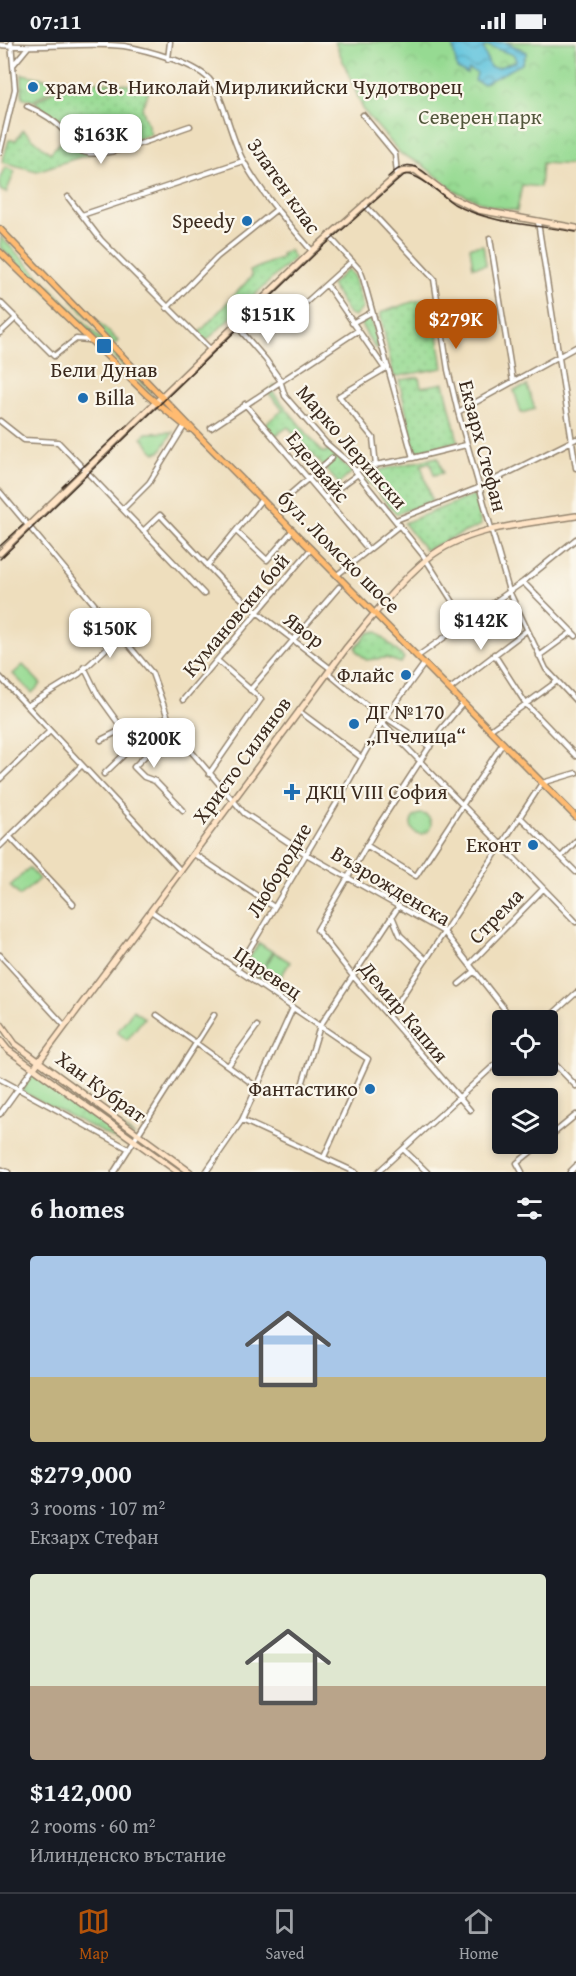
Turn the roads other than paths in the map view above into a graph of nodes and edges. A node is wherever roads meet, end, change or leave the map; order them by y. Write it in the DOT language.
graph roads {
  1 [pos="170,42"];
  2 [pos="11,44"];
  3 [pos="0,45"];
  4 [pos="28,47"];
  5 [pos="168,58"];
  6 [pos="14,65"];
  7 [pos="27,106"];
  8 [pos="363,115"];
  9 [pos="190,126"];
  10 [pos="0,152"];
  11 [pos="243,161"];
  12 [pos="397,174"];
  13 [pos="68,197"];
  14 [pos="364,204"];
  15 [pos="277,209"];
  16 [pos="82,215"];
  17 [pos="538,222"];
  18 [pos="576,228"];
  19 [pos="0,229"];
  20 [pos="329,236"];
  21 [pos="490,238"];
  22 [pos="312,251"];
  23 [pos="0,252"];
  24 [pos="352,261"];
  25 [pos="327,285"];
  26 [pos="0,302"];
  27 [pos="302,306"];
  28 [pos="167,308"];
  29 [pos="372,312"];
  30 [pos="16,318"];
  31 [pos="352,323"];
  32 [pos="236,325"];
  33 [pos="357,331"];
  34 [pos="0,333"];
  35 [pos="92,341"];
  36 [pos="576,347"];
  37 [pos="211,350"];
  38 [pos="557,357"];
  39 [pos="386,368"];
  40 [pos="280,380"];
  41 [pos="513,382"];
  42 [pos="162,397"];
  43 [pos="156,403"];
  44 [pos="245,404"];
  45 [pos="458,412"];
  46 [pos="0,420"];
  47 [pos="185,425"];
  48 [pos="211,428"];
  49 [pos="203,440"];
  50 [pos="574,440"];
  51 [pos="466,445"];
  52 [pos="332,458"];
  53 [pos="413,458"];
  54 [pos="376,466"];
  55 [pos="576,468"];
  56 [pos="87,471"];
  57 [pos="357,473"];
  58 [pos="309,479"];
  59 [pos="478,488"];
  60 [pos="0,492"];
  61 [pos="325,498"];
  62 [pos="262,499"];
  63 [pos="281,502"];
  64 [pos="123,509"];
  65 [pos="576,516"];
  66 [pos="396,520"];
  67 [pos="400,525"];
  68 [pos="29,526"];
  69 [pos="293,530"];
  70 [pos="490,530"];
  71 [pos="143,531"];
  72 [pos="236,531"];
  73 [pos="576,539"];
  74 [pos="311,548"];
  75 [pos="368,549"];
  76 [pos="0,553"];
  77 [pos="427,559"];
  78 [pos="207,566"];
  79 [pos="337,575"];
  80 [pos="523,582"];
  81 [pos="339,587"];
  82 [pos="509,591"];
  83 [pos="204,594"];
  84 [pos="257,612"];
  85 [pos="376,613"];
  86 [pos="465,621"];
  87 [pos="526,631"];
  88 [pos="121,634"];
  89 [pos="574,634"];
  90 [pos="292,640"];
  91 [pos="494,654"];
  92 [pos="539,656"];
  93 [pos="418,657"];
  94 [pos="218,661"];
  95 [pos="424,663"];
  96 [pos="84,668"];
  97 [pos="329,671"];
  98 [pos="0,677"];
  99 [pos="556,682"];
  100 [pos="450,689"];
  101 [pos="250,690"];
  102 [pos="183,700"];
  103 [pos="576,701"];
  104 [pos="463,703"];
  105 [pos="526,704"];
  106 [pos="27,706"];
  107 [pos="299,711"];
  108 [pos="166,718"];
  109 [pos="383,719"];
  110 [pos="172,729"];
  111 [pos="121,730"];
  112 [pos="490,730"];
  113 [pos="50,731"];
  114 [pos="101,740"];
  115 [pos="503,743"];
  116 [pos="134,746"];
  117 [pos="430,747"];
  118 [pos="576,756"];
  119 [pos="362,758"];
  120 [pos="420,764"];
  121 [pos="82,765"];
  122 [pos="576,773"];
  123 [pos="104,774"];
  124 [pos="210,774"];
  125 [pos="0,779"];
  126 [pos="542,783"];
  127 [pos="233,801"];
  128 [pos="461,806"];
  129 [pos="183,810"];
  130 [pos="520,817"];
  131 [pos="576,817"];
  132 [pos="10,837"];
  133 [pos="576,841"];
  134 [pos="366,844"];
  135 [pos="501,844"];
  136 [pos="0,846"];
  137 [pos="194,854"];
  138 [pos="306,854"];
  139 [pos="561,857"];
  140 [pos="181,871"];
  141 [pos="576,872"];
  142 [pos="348,877"];
  143 [pos="543,889"];
  144 [pos="73,904"];
  145 [pos="399,906"];
  146 [pos="274,907"];
  147 [pos="151,911"];
  148 [pos="392,916"];
  149 [pos="576,922"];
  150 [pos="444,932"];
  151 [pos="0,955"];
  152 [pos="426,960"];
  153 [pos="470,964"];
  154 [pos="237,970"];
  155 [pos="475,971"];
  156 [pos="352,975"];
  157 [pos="459,984"];
  158 [pos="576,993"];
  159 [pos="293,1008"];
  160 [pos="505,1010"];
  161 [pos="557,1010"];
  162 [pos="157,1015"];
  163 [pos="214,1016"];
  164 [pos="389,1016"];
  165 [pos="0,1023"];
  166 [pos="257,1026"];
  167 [pos="320,1026"];
  168 [pos="66,1027"];
  169 [pos="0,1040"];
  170 [pos="196,1042"];
  171 [pos="39,1062"];
  172 [pos="228,1066"];
  173 [pos="492,1067"];
  174 [pos="558,1067"];
  175 [pos="34,1068"];
  176 [pos="0,1079"];
  177 [pos="303,1082"];
  178 [pos="576,1086"];
  179 [pos="257,1087"];
  180 [pos="17,1090"];
  181 [pos="458,1097"];
  182 [pos="470,1110"];
  183 [pos="0,1114"];
  184 [pos="576,1115"];
  185 [pos="242,1120"];
  186 [pos="558,1130"];
  187 [pos="136,1138"];
  188 [pos="129,1149"];
  189 [pos="403,1149"];
  190 [pos="528,1154"];
  191 [pos="324,1157"];
  192 [pos="576,1166"];
  193 [pos="0,1169"];
  194 [pos="8,1172"];
  195 [pos="114,1172"];
  196 [pos="178,1172"];
  197 [pos="190,1172"];
  198 [pos="206,1172"];
  199 [pos="355,1172"];
  200 [pos="378,1172"];
  201 [pos="427,1172"];
  202 [pos="522,1172"];
  203 [pos="570,1172"];
  1 -- 5 [label="street"];
  2 -- 3 [label="street, Златен клас"];
  2 -- 4 [label="street, Златен клас"];
  2 -- 6 [label="street"];
  4 -- 5 [label="street, Златен клас"];
  4 -- 6 [label="street"];
  5 -- 11 [label="street, Златен клас"];
  6 -- 10 [label="street"];
  7 -- 9 [label="street"];
  8 -- 12 [label="street"];
  11 -- 15 [label="street, Златен клас"];
  11 -- 16 [label="street"];
  12 -- 14 [label="street"];
  12 -- 17 [label="street"];
  13 -- 16 [label="street"];
  14 -- 20 [label="street"];
  14 -- 45 [label="street, Екзарх Стефан"];
  15 -- 22 [label="street, Златен клас"];
  15 -- 28 [label="street"];
  16 -- 28 [label="street"];
  17 -- 18 [label="street"];
  17 -- 38 [label="street"];
  19 -- 42 [label="main road, бул. Ломско шосе"];
  20 -- 22 [label="street"];
  20 -- 24 [label="street"];
  21 -- 41 [label="street"];
  22 -- 32 [label="street"];
  23 -- 35 [label="main road, бул. Ломско шосе"];
  24 -- 25 [label="street"];
  24 -- 29 [label="street"];
  25 -- 27 [label="street"];
  25 -- 31 [label="street"];
  26 -- 30 [label="street"];
  28 -- 37 [label="street"];
  29 -- 31 [label="street"];
  29 -- 39 [label="street"];
  30 -- 34 [label="street"];
  30 -- 35 [label="street"];
  31 -- 33 [label="street"];
  32 -- 37 [label="street"];
  32 -- 40 [label="street, Марко Лерински"];
  33 -- 39 [label="street"];
  33 -- 40 [label="street"];
  35 -- 43 [label="main road, бул. Ломско шосе"];
  36 -- 38 [label="street"];
  37 -- 42 [label="street"];
  38 -- 41 [label="street"];
  38 -- 50 [label="street"];
  39 -- 53 [label="street"];
  39 -- 54 [label="street"];
  40 -- 44 [label="street"];
  40 -- 57 [label="street, Марко Лерински"];
  41 -- 45 [label="street"];
  42 -- 43 [label="street"];
  42 -- 49 [label="main road, бул. Ломско шосе"];
  43 -- 47 [label="main road, бул. Ломско шосе"];
  43 -- 56 [label="street"];
  44 -- 48 [label="street"];
  44 -- 58 [label="street, Еделвайс"];
  45 -- 51 [label="street, Екзарх Стефан"];
  46 -- 56 [label="street"];
  47 -- 49 [label="main road, бул. Ломско шосе"];
  47 -- 64 [label="street"];
  49 -- 62 [label="main road, бул. Ломско шосе"];
  50 -- 55 [label="street"];
  50 -- 59 [label="street"];
  51 -- 53 [label="street"];
  51 -- 59 [label="street, Екзарх Стефан"];
  52 -- 58 [label="street"];
  53 -- 54 [label="street"];
  54 -- 57 [label="street"];
  56 -- 64 [label="street"];
  56 -- 68 [label="street"];
  57 -- 61 [label="street"];
  57 -- 66 [label="street, Марко Лерински"];
  58 -- 61 [label="street, Еделвайс"];
  58 -- 63 [label="street"];
  59 -- 66 [label="street"];
  59 -- 70 [label="street, Екзарх Стефан"];
  60 -- 68 [label="street, Възрожденска"];
  61 -- 75 [label="street, Еделвайс"];
  62 -- 69 [label="main road, бул. Ломско шосе"];
  62 -- 72 [label="street"];
  64 -- 71 [label="street"];
  65 -- 70 [label="street, Христо Силянов"];
  66 -- 67 [label="street, Марко Лерински"];
  67 -- 75 [label="street"];
  67 -- 77 [label="street, Марко Лерински"];
  68 -- 76 [label="street"];
  68 -- 88 [label="street, Възрожденска"];
  69 -- 72 [label="street"];
  69 -- 74 [label="main road, бул. Ломско шосе"];
  70 -- 77 [label="street, Христо Силянов"];
  70 -- 82 [label="street, Екзарх Стефан"];
  71 -- 78 [label="street, Явор"];
  71 -- 83 [label="street"];
  72 -- 78 [label="street"];
  73 -- 80 [label="street"];
  74 -- 79 [label="main road, бул. Ломско шосе"];
  74 -- 84 [label="street, Кумановски бой"];
  75 -- 79 [label="street"];
  77 -- 85 [label="street, Христо Силянов"];
  77 -- 86 [label="street, Марко Лерински"];
  78 -- 84 [label="street, Явор"];
  79 -- 85 [label="main road, бул. Ломско шосе"];
  80 -- 82 [label="street"];
  80 -- 89 [label="street"];
  81 -- 90 [label="street"];
  82 -- 86 [label="street"];
  82 -- 87 [label="street, Екзарх Стефан"];
  84 -- 90 [label="street, Явор"];
  84 -- 94 [label="street, Кумановски бой"];
  85 -- 93 [label="main road, бул. Ломско шосе"];
  85 -- 97 [label="street, Христо Силянов"];
  86 -- 93 [label="street"];
  87 -- 91 [label="street"];
  87 -- 92 [label="street, Екзарх Стефан"];
  88 -- 96 [label="street"];
  88 -- 108 [label="street, Възрожденска"];
  89 -- 92 [label="street"];
  90 -- 97 [label="street, Явор"];
  90 -- 101 [label="street"];
  91 -- 100 [label="street"];
  91 -- 105 [label="street"];
  92 -- 99 [label="street, Екзарх Стефан"];
  93 -- 95 [label="main road, бул. Ломско шосе"];
  94 -- 101 [label="street"];
  94 -- 102 [label="street, Кумановски бой"];
  95 -- 100 [label="main road, бул. Ломско шосе"];
  95 -- 109 [label="street, Любородие"];
  96 -- 106 [label="street"];
  96 -- 111 [label="street"];
  97 -- 107 [label="street, Христо Силянов"];
  97 -- 109 [label="street, Явор"];
  98 -- 106 [label="street"];
  99 -- 103 [label="street, Екзарх Стефан"];
  99 -- 105 [label="street"];
  100 -- 104 [label="main road, бул. Ломско шосе"];
  101 -- 124 [label="street"];
  104 -- 112 [label="main road, бул. Ломско шосе"];
  104 -- 117 [label="street"];
  105 -- 112 [label="street"];
  105 -- 118 [label="street"];
  106 -- 113 [label="street"];
  107 -- 119 [label="street"];
  107 -- 127 [label="street, Христо Силянов"];
  108 -- 110 [label="street, Възрожденска"];
  108 -- 116 [label="street"];
  109 -- 117 [label="street"];
  109 -- 119 [label="street, Любородие"];
  109 -- 120 [label="street"];
  110 -- 124 [label="street, Възрожденска"];
  110 -- 129 [label="street"];
  111 -- 114 [label="street"];
  111 -- 116 [label="street"];
  112 -- 115 [label="main road, бул. Ломско шосе"];
  113 -- 121 [label="street"];
  113 -- 125 [label="street"];
  115 -- 126 [label="main road, бул. Ломско шосе"];
  115 -- 128 [label="street"];
  116 -- 123 [label="street"];
  117 -- 120 [label="street"];
  119 -- 138 [label="street, Любородие"];
  120 -- 128 [label="street"];
  120 -- 134 [label="street"];
  121 -- 132 [label="street"];
  121 -- 140 [label="street"];
  122 -- 126 [label="street"];
  124 -- 127 [label="street, Възрожденска"];
  126 -- 130 [label="street"];
  126 -- 131 [label="main road, бул. Ломско шосе"];
  127 -- 137 [label="street, Христо Силянов"];
  127 -- 138 [label="street, Възрожденска"];
  128 -- 134 [label="street"];
  128 -- 135 [label="street"];
  130 -- 135 [label="street"];
  130 -- 139 [label="street"];
  132 -- 136 [label="street"];
  132 -- 144 [label="street"];
  133 -- 139 [label="street"];
  134 -- 142 [label="street"];
  135 -- 143 [label="street"];
  135 -- 150 [label="street"];
  137 -- 140 [label="street, Христо Силянов"];
  137 -- 146 [label="street"];
  138 -- 142 [label="street, Възрожденска"];
  138 -- 146 [label="street, Любородие"];
  139 -- 141 [label="street"];
  140 -- 147 [label="street, Христо Силянов"];
  142 -- 145 [label="street, Възрожденска"];
  142 -- 156 [label="street, Демир Капия"];
  143 -- 149 [label="street"];
  143 -- 153 [label="street, Стрема"];
  145 -- 148 [label="street"];
  145 -- 150 [label="street, Възрожденска"];
  146 -- 154 [label="street, Любородие"];
  147 -- 154 [label="street, Царевец"];
  147 -- 168 [label="street, Христо Силянов"];
  148 -- 152 [label="street"];
  148 -- 156 [label="street"];
  150 -- 152 [label="street"];
  150 -- 153 [label="street, Възрожденска"];
  151 -- 168 [label="street"];
  152 -- 164 [label="street"];
  153 -- 155 [label="street, Възрожденска"];
  154 -- 159 [label="street, Царевец"];
  155 -- 157 [label="street"];
  155 -- 160 [label="street, Възрожденска"];
  156 -- 164 [label="street, Демир Капия"];
  156 -- 167 [label="street"];
  158 -- 161 [label="street"];
  159 -- 167 [label="street, Царевец"];
  159 -- 179 [label="street"];
  162 -- 170 [label="street"];
  163 -- 170 [label="street"];
  164 -- 181 [label="street, Демир Капия"];
  165 -- 171 [label="street, Хан Кубрат"];
  166 -- 172 [label="street"];
  167 -- 177 [label="street"];
  167 -- 191 [label="street, Царевец"];
  168 -- 171 [label="street, Христо Силянов"];
  169 -- 175 [label="street, Хан Кубрат"];
  170 -- 172 [label="street"];
  170 -- 187 [label="street"];
  171 -- 175 [label="street, Христо Силянов"];
  171 -- 187 [label="street, Хан Кубрат"];
  172 -- 179 [label="street"];
  173 -- 181 [label="street"];
  174 -- 178 [label="street"];
  175 -- 180 [label="street, Христо Силянов"];
  175 -- 187 [label="street, Хан Кубрат"];
  176 -- 180 [label="street"];
  179 -- 185 [label="street"];
  180 -- 183 [label="street, Христо Силянов"];
  180 -- 188 [label="street"];
  181 -- 182 [label="street, Демир Капия"];
  181 -- 189 [label="street"];
  184 -- 186 [label="street"];
  185 -- 191 [label="street"];
  185 -- 198 [label="street"];
  187 -- 188 [label="street"];
  187 -- 196 [label="street, Хан Кубрат"];
  187 -- 197 [label="street, Хан Кубрат"];
  188 -- 195 [label="street"];
  189 -- 200 [label="street"];
  189 -- 201 [label="street"];
  190 -- 202 [label="street"];
  191 -- 199 [label="street"];
  192 -- 203 [label="street"];
  193 -- 194 [label="street"];
}
